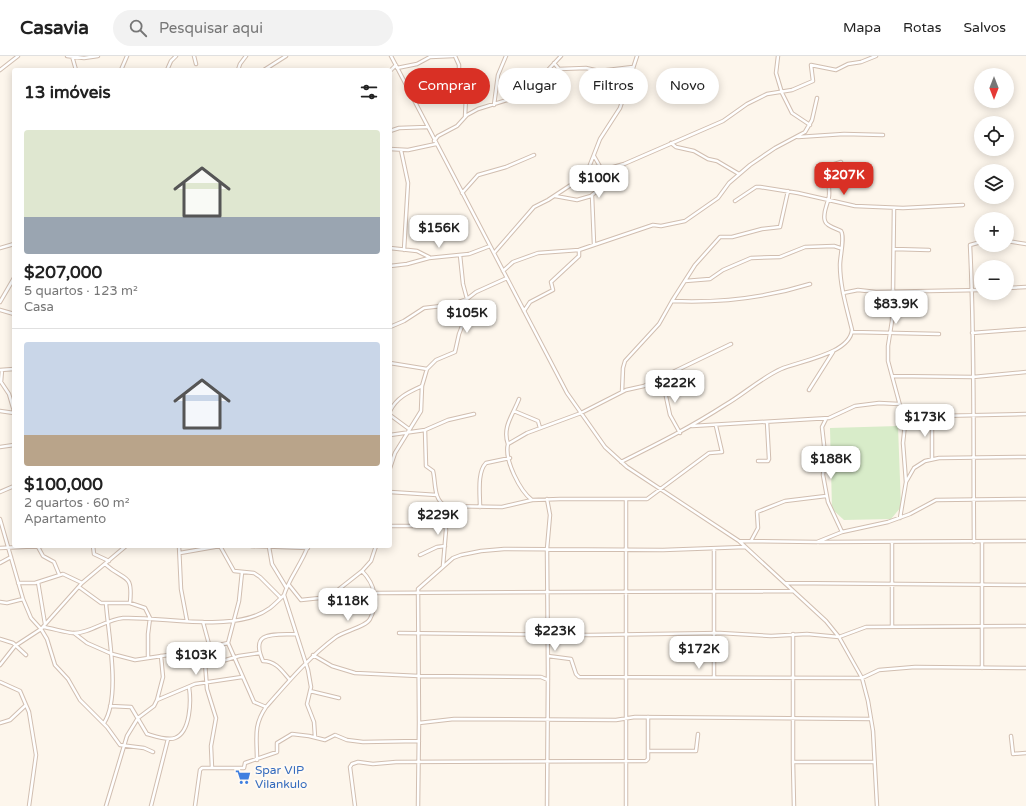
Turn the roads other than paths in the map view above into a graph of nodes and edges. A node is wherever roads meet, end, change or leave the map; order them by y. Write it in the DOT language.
graph roads {
  1 [pos="18,56"];
  2 [pos="67,56"];
  3 [pos="72,56"];
  4 [pos="98,56"];
  5 [pos="127,56"];
  6 [pos="176,56"];
  7 [pos="194,56"];
  8 [pos="246,56"];
  9 [pos="286,56"];
  10 [pos="392,56"];
  11 [pos="454,56"];
  12 [pos="506,56"];
  13 [pos="560,56"];
  14 [pos="637,56"];
  15 [pos="778,56"];
  16 [pos="876,56"];
  17 [pos="554,63"];
  18 [pos="196,64"];
  19 [pos="396,66"];
  20 [pos="633,67"];
  21 [pos="75,68"];
  22 [pos="122,68"];
  23 [pos="168,68"];
  24 [pos="239,68"];
  25 [pos="268,68"];
  26 [pos="392,69"];
  27 [pos="0,70"];
  28 [pos="782,93"];
  29 [pos="817,98"];
  30 [pos="494,105"];
  31 [pos="465,118"];
  32 [pos="810,125"];
  33 [pos="427,127"];
  34 [pos="392,130"];
  35 [pos="884,135"];
  36 [pos="798,137"];
  37 [pos="435,142"];
  38 [pos="671,143"];
  39 [pos="392,149"];
  40 [pos="401,150"];
  41 [pos="534,156"];
  42 [pos="594,156"];
  43 [pos="841,162"];
  44 [pos="621,165"];
  45 [pos="602,170"];
  46 [pos="739,174"];
  47 [pos="586,175"];
  48 [pos="788,191"];
  49 [pos="462,193"];
  50 [pos="554,196"];
  51 [pos="592,196"];
  52 [pos="828,199"];
  53 [pos="735,201"];
  54 [pos="963,205"];
  55 [pos="894,208"];
  56 [pos="1014,242"];
  57 [pos="594,244"];
  58 [pos="974,244"];
  59 [pos="1026,244"];
  60 [pos="12,245"];
  61 [pos="490,246"];
  62 [pos="0,248"];
  63 [pos="392,248"];
  64 [pos="840,248"];
  65 [pos="894,249"];
  66 [pos="404,250"];
  67 [pos="579,250"];
  68 [pos="929,250"];
  69 [pos="494,253"];
  70 [pos="460,255"];
  71 [pos="429,258"];
  72 [pos="392,266"];
  73 [pos="503,271"];
  74 [pos="507,278"];
  75 [pos="12,281"];
  76 [pos="684,281"];
  77 [pos="810,284"];
  78 [pos="1026,287"];
  79 [pos="1014,288"];
  80 [pos="893,291"];
  81 [pos="972,291"];
  82 [pos="843,293"];
  83 [pos="467,299"];
  84 [pos="672,300"];
  85 [pos="0,302"];
  86 [pos="0,310"];
  87 [pos="524,311"];
  88 [pos="12,313"];
  89 [pos="392,325"];
  90 [pos="1026,330"];
  91 [pos="852,332"];
  92 [pos="890,332"];
  93 [pos="972,333"];
  94 [pos="939,334"];
  95 [pos="730,344"];
  96 [pos="834,352"];
  97 [pos="392,363"];
  98 [pos="12,369"];
  99 [pos="427,369"];
  100 [pos="1,370"];
  101 [pos="1026,372"];
  102 [pos="892,376"];
  103 [pos="973,377"];
  104 [pos="662,378"];
  105 [pos="422,386"];
  106 [pos="809,390"];
  107 [pos="622,392"];
  108 [pos="519,400"];
  109 [pos="899,404"];
  110 [pos="12,405"];
  111 [pos="392,407"];
  112 [pos="0,411"];
  113 [pos="514,411"];
  114 [pos="12,412"];
  115 [pos="581,413"];
  116 [pos="474,414"];
  117 [pos="974,414"];
  118 [pos="1026,414"];
  119 [pos="392,416"];
  120 [pos="932,418"];
  121 [pos="818,419"];
  122 [pos="826,419"];
  123 [pos="767,422"];
  124 [pos="905,424"];
  125 [pos="691,426"];
  126 [pos="716,426"];
  127 [pos="822,427"];
  128 [pos="540,428"];
  129 [pos="409,429"];
  130 [pos="425,430"];
  131 [pos="680,433"];
  132 [pos="407,434"];
  133 [pos="392,435"];
  134 [pos="508,444"];
  135 [pos="12,445"];
  136 [pos="0,447"];
  137 [pos="1026,457"];
  138 [pos="510,458"];
  139 [pos="974,458"];
  140 [pos="932,459"];
  141 [pos="392,462"];
  142 [pos="621,462"];
  143 [pos="758,462"];
  144 [pos="906,482"];
  145 [pos="12,487"];
  146 [pos="661,489"];
  147 [pos="0,492"];
  148 [pos="392,492"];
  149 [pos="437,495"];
  150 [pos="826,496"];
  151 [pos="547,499"];
  152 [pos="626,499"];
  153 [pos="974,499"];
  154 [pos="1026,499"];
  155 [pos="532,500"];
  156 [pos="444,505"];
  157 [pos="480,507"];
  158 [pos="900,518"];
  159 [pos="0,521"];
  160 [pos="394,525"];
  161 [pos="446,526"];
  162 [pos="842,532"];
  163 [pos="751,541"];
  164 [pos="1026,541"];
  165 [pos="739,542"];
  166 [pos="817,542"];
  167 [pos="974,542"];
  168 [pos="982,542"];
  169 [pos="892,543"];
  170 [pos="445,546"];
  171 [pos="745,547"];
  172 [pos="0,548"];
  173 [pos="9,548"];
  174 [pos="12,548"];
  175 [pos="39,548"];
  176 [pos="93,548"];
  177 [pos="124,548"];
  178 [pos="179,548"];
  179 [pos="209,548"];
  180 [pos="221,548"];
  181 [pos="269,548"];
  182 [pos="308,548"];
  183 [pos="375,548"];
  184 [pos="547,549"];
  185 [pos="626,549"];
  186 [pos="714,549"];
  187 [pos="180,553"];
  188 [pos="420,555"];
  189 [pos="10,557"];
  190 [pos="108,561"];
  191 [pos="0,563"];
  192 [pos="105,564"];
  193 [pos="443,566"];
  194 [pos="362,571"];
  195 [pos="242,572"];
  196 [pos="59,574"];
  197 [pos="38,582"];
  198 [pos="82,583"];
  199 [pos="784,583"];
  200 [pos="18,584"];
  201 [pos="892,584"];
  202 [pos="288,585"];
  203 [pos="983,585"];
  204 [pos="1026,585"];
  205 [pos="79,587"];
  206 [pos="286,587"];
  207 [pos="714,591"];
  208 [pos="417,592"];
  209 [pos="547,592"];
  210 [pos="626,592"];
  211 [pos="794,592"];
  212 [pos="375,593"];
  213 [pos="282,597"];
  214 [pos="23,599"];
  215 [pos="0,602"];
  216 [pos="106,603"];
  217 [pos="130,603"];
  218 [pos="150,618"];
  219 [pos="234,620"];
  220 [pos="188,621"];
  221 [pos="108,622"];
  222 [pos="204,622"];
  223 [pos="892,626"];
  224 [pos="984,626"];
  225 [pos="1026,626"];
  226 [pos="43,627"];
  227 [pos="74,633"];
  228 [pos="714,633"];
  229 [pos="296,634"];
  230 [pos="399,634"];
  231 [pos="418,634"];
  232 [pos="547,634"];
  233 [pos="626,634"];
  234 [pos="793,634"];
  235 [pos="839,637"];
  236 [pos="0,639"];
  237 [pos="228,643"];
  238 [pos="15,646"];
  239 [pos="210,648"];
  240 [pos="204,649"];
  241 [pos="260,653"];
  242 [pos="112,654"];
  243 [pos="26,655"];
  244 [pos="313,655"];
  245 [pos="161,656"];
  246 [pos="548,656"];
  247 [pos="234,657"];
  248 [pos="148,658"];
  249 [pos="306,663"];
  250 [pos="0,665"];
  251 [pos="206,666"];
  252 [pos="982,668"];
  253 [pos="1026,668"];
  254 [pos="548,673"];
  255 [pos="419,676"];
  256 [pos="242,677"];
  257 [pos="541,677"];
  258 [pos="626,677"];
  259 [pos="714,677"];
  260 [pos="792,677"];
  261 [pos="862,678"];
  262 [pos="290,680"];
  263 [pos="548,680"];
  264 [pos="0,682"];
  265 [pos="206,682"];
  266 [pos="189,687"];
  267 [pos="310,691"];
  268 [pos="339,698"];
  269 [pos="157,700"];
  270 [pos="26,705"];
  271 [pos="110,706"];
  272 [pos="266,707"];
  273 [pos="138,718"];
  274 [pos="626,718"];
  275 [pos="648,718"];
  276 [pos="872,719"];
  277 [pos="547,720"];
  278 [pos="793,720"];
  279 [pos="0,722"];
  280 [pos="104,723"];
  281 [pos="419,723"];
  282 [pos="698,734"];
  283 [pos="1011,736"];
  284 [pos="315,737"];
  285 [pos="168,739"];
  286 [pos="419,741"];
  287 [pos="123,746"];
  288 [pos="648,751"];
  289 [pos="152,752"];
  290 [pos="1026,753"];
  291 [pos="257,760"];
  292 [pos="419,762"];
  293 [pos="547,762"];
  294 [pos="626,762"];
  295 [pos="793,762"];
  296 [pos="874,762"];
  297 [pos="212,768"];
  298 [pos="29,806"];
  299 [pos="106,806"];
  300 [pos="151,806"];
  301 [pos="195,806"];
  302 [pos="355,806"];
  303 [pos="418,806"];
  304 [pos="546,806"];
  305 [pos="626,806"];
  306 [pos="794,806"];
  307 [pos="877,806"];
  1 -- 27 [label="street"];
  2 -- 3 [label="street"];
  3 -- 4 [label="street"];
  3 -- 21 [label="street"];
  5 -- 22 [label="street"];
  6 -- 23 [label="street"];
  7 -- 18 [label="street"];
  8 -- 24 [label="street"];
  9 -- 25 [label="street"];
  10 -- 19 [label="street"];
  11 -- 19 [label="street"];
  11 -- 31 [label="street"];
  12 -- 30 [label="street"];
  13 -- 17 [label="street"];
  14 -- 20 [label="street"];
  15 -- 28 [label="street"];
  16 -- 28 [label="street"];
  17 -- 20 [label="street"];
  17 -- 30 [label="street"];
  19 -- 26 [label="street"];
  19 -- 33 [label="street"];
  20 -- 42 [label="street"];
  28 -- 32 [label="street"];
  28 -- 38 [label="street"];
  29 -- 32 [label="street"];
  30 -- 31 [label="street"];
  31 -- 37 [label="street"];
  32 -- 36 [label="street"];
  33 -- 34 [label="street"];
  33 -- 37 [label="street"];
  35 -- 36 [label="street"];
  36 -- 46 [label="street"];
  37 -- 40 [label="street"];
  37 -- 49 [label="street"];
  38 -- 44 [label="street"];
  38 -- 46 [label="street"];
  39 -- 40 [label="street"];
  40 -- 66 [label="street"];
  41 -- 49 [label="street"];
  42 -- 45 [label="street"];
  42 -- 47 [label="street"];
  43 -- 52 [label="street"];
  44 -- 45 [label="street"];
  44 -- 51 [label="street"];
  45 -- 47 [label="street"];
  46 -- 57 [label="street"];
  47 -- 50 [label="street"];
  48 -- 52 [label="street"];
  48 -- 53 [label="street"];
  48 -- 76 [label="street"];
  49 -- 61 [label="street"];
  50 -- 51 [label="street"];
  50 -- 69 [label="street"];
  51 -- 57 [label="street"];
  52 -- 55 [label="street"];
  52 -- 64 [label="street"];
  54 -- 55 [label="street"];
  55 -- 65 [label="street"];
  56 -- 59 [label="street"];
  57 -- 67 [label="street"];
  58 -- 81 [label="street"];
  60 -- 62 [label="street"];
  61 -- 69 [label="street"];
  61 -- 70 [label="street"];
  63 -- 66 [label="street"];
  64 -- 76 [label="street"];
  64 -- 82 [label="street"];
  65 -- 68 [label="street"];
  65 -- 80 [label="street"];
  66 -- 71 [label="street"];
  67 -- 73 [label="street"];
  67 -- 87 [label="street"];
  69 -- 73 [label="street"];
  70 -- 71 [label="street"];
  70 -- 83 [label="street"];
  71 -- 72 [label="street"];
  73 -- 74 [label="street"];
  74 -- 83 [label="street"];
  74 -- 87 [label="street"];
  75 -- 85 [label="street"];
  76 -- 84 [label="street"];
  77 -- 84 [label="street"];
  78 -- 79 [label="street"];
  80 -- 81 [label="street"];
  80 -- 82 [label="street"];
  80 -- 92 [label="street"];
  81 -- 93 [label="street"];
  82 -- 91 [label="street"];
  83 -- 89 [label="street"];
  83 -- 99 [label="street"];
  84 -- 107 [label="street"];
  86 -- 88 [label="street"];
  87 -- 115 [label="street"];
  90 -- 93 [label="street"];
  91 -- 92 [label="street"];
  91 -- 96 [label="street"];
  92 -- 94 [label="street"];
  92 -- 102 [label="street"];
  93 -- 103 [label="street"];
  95 -- 104 [label="street"];
  96 -- 106 [label="street"];
  96 -- 125 [label="street"];
  97 -- 99 [label="street"];
  98 -- 100 [label="street"];
  99 -- 105 [label="street"];
  100 -- 110 [label="street"];
  101 -- 103 [label="street"];
  102 -- 103 [label="street"];
  102 -- 109 [label="street"];
  103 -- 117 [label="street"];
  104 -- 107 [label="street"];
  104 -- 131 [label="street"];
  105 -- 111 [label="street"];
  105 -- 129 [label="street"];
  107 -- 115 [label="street"];
  108 -- 113 [label="street"];
  109 -- 122 [label="street"];
  109 -- 124 [label="street"];
  112 -- 114 [label="street"];
  113 -- 128 [label="street"];
  113 -- 134 [label="street"];
  115 -- 128 [label="street"];
  115 -- 142 [label="street"];
  116 -- 130 [label="street"];
  117 -- 118 [label="street"];
  117 -- 120 [label="street"];
  117 -- 139 [label="street"];
  119 -- 129 [label="street"];
  120 -- 124 [label="street"];
  120 -- 140 [label="street"];
  121 -- 122 [label="street"];
  121 -- 123 [label="street"];
  121 -- 127 [label="street"];
  122 -- 127 [label="street"];
  123 -- 126 [label="street"];
  123 -- 143 [label="street"];
  124 -- 144 [label="street"];
  125 -- 126 [label="street"];
  125 -- 131 [label="street"];
  126 -- 146 [label="street"];
  127 -- 150 [label="street"];
  128 -- 134 [label="street"];
  129 -- 132 [label="street"];
  130 -- 132 [label="street"];
  130 -- 149 [label="street"];
  131 -- 142 [label="street"];
  132 -- 133 [label="street"];
  132 -- 141 [label="street"];
  134 -- 138 [label="street"];
  135 -- 136 [label="street"];
  137 -- 139 [label="street"];
  138 -- 155 [label="street"];
  138 -- 157 [label="street"];
  139 -- 140 [label="street"];
  139 -- 153 [label="street"];
  140 -- 144 [label="street"];
  142 -- 146 [label="street"];
  144 -- 158 [label="street"];
  145 -- 147 [label="street"];
  146 -- 152 [label="street"];
  146 -- 165 [label="street"];
  148 -- 149 [label="street"];
  149 -- 156 [label="street"];
  150 -- 162 [label="street"];
  150 -- 163 [label="street"];
  151 -- 152 [label="street"];
  151 -- 155 [label="street"];
  151 -- 184 [label="street"];
  152 -- 185 [label="street"];
  153 -- 154 [label="street"];
  153 -- 158 [label="street"];
  153 -- 167 [label="street"];
  155 -- 157 [label="street"];
  156 -- 157 [label="street"];
  156 -- 161 [label="street"];
  158 -- 162 [label="street"];
  159 -- 173 [label="street"];
  160 -- 161 [label="street"];
  161 -- 170 [label="street"];
  162 -- 166 [label="street"];
  163 -- 165 [label="street"];
  163 -- 166 [label="street"];
  164 -- 168 [label="street"];
  165 -- 171 [label="street"];
  166 -- 169 [label="street"];
  167 -- 168 [label="street"];
  167 -- 169 [label="street"];
  168 -- 203 [label="street"];
  169 -- 201 [label="street"];
  170 -- 188 [label="street"];
  170 -- 193 [label="street"];
  171 -- 186 [label="street"];
  171 -- 199 [label="street"];
  172 -- 173 [label="street"];
  173 -- 174 [label="street"];
  173 -- 189 [label="street"];
  175 -- 196 [label="street"];
  176 -- 190 [label="street"];
  177 -- 190 [label="street"];
  178 -- 187 [label="street"];
  179 -- 187 [label="street"];
  180 -- 195 [label="street"];
  181 -- 206 [label="street"];
  182 -- 202 [label="street"];
  183 -- 194 [label="street"];
  184 -- 185 [label="street"];
  184 -- 193 [label="street"];
  184 -- 209 [label="street"];
  185 -- 186 [label="street"];
  185 -- 210 [label="street"];
  186 -- 207 [label="street"];
  187 -- 220 [label="street"];
  189 -- 191 [label="street"];
  189 -- 200 [label="street"];
  190 -- 192 [label="street"];
  192 -- 198 [label="street"];
  192 -- 217 [label="street"];
  193 -- 208 [label="street"];
  194 -- 202 [label="street"];
  194 -- 212 [label="street"];
  195 -- 213 [label="street"];
  195 -- 219 [label="street"];
  196 -- 197 [label="street"];
  196 -- 198 [label="street"];
  197 -- 200 [label="street"];
  197 -- 226 [label="street"];
  198 -- 205 [label="street"];
  199 -- 201 [label="street"];
  199 -- 211 [label="street"];
  200 -- 214 [label="street"];
  201 -- 203 [label="street"];
  201 -- 223 [label="street"];
  202 -- 206 [label="street"];
  203 -- 204 [label="street"];
  203 -- 224 [label="street"];
  205 -- 216 [label="street"];
  205 -- 226 [label="street"];
  206 -- 213 [label="street"];
  207 -- 210 [label="street"];
  207 -- 211 [label="street"];
  207 -- 228 [label="street"];
  208 -- 209 [label="street"];
  208 -- 212 [label="street"];
  208 -- 231 [label="street"];
  209 -- 210 [label="street"];
  209 -- 232 [label="street"];
  210 -- 233 [label="street"];
  211 -- 235 [label="street"];
  212 -- 244 [label="street"];
  213 -- 219 [label="street"];
  213 -- 229 [label="street"];
  214 -- 215 [label="street"];
  214 -- 226 [label="street"];
  216 -- 217 [label="street"];
  216 -- 221 [label="street"];
  217 -- 218 [label="street"];
  218 -- 220 [label="street"];
  218 -- 221 [label="street"];
  218 -- 248 [label="street"];
  219 -- 222 [label="street"];
  219 -- 237 [label="street"];
  220 -- 222 [label="street"];
  221 -- 227 [label="street"];
  221 -- 242 [label="street"];
  222 -- 239 [label="street"];
  223 -- 224 [label="street"];
  223 -- 235 [label="street"];
  224 -- 225 [label="street"];
  224 -- 252 [label="street"];
  226 -- 227 [label="street"];
  226 -- 238 [label="street"];
  226 -- 280 [label="street"];
  227 -- 242 [label="street"];
  228 -- 233 [label="street"];
  228 -- 234 [label="street"];
  228 -- 259 [label="street"];
  229 -- 241 [label="street"];
  229 -- 249 [label="street"];
  230 -- 231 [label="street"];
  231 -- 232 [label="street"];
  231 -- 255 [label="street"];
  232 -- 233 [label="street"];
  232 -- 246 [label="street"];
  233 -- 258 [label="street"];
  234 -- 235 [label="street"];
  234 -- 260 [label="street"];
  235 -- 261 [label="street"];
  236 -- 238 [label="street"];
  237 -- 239 [label="street"];
  237 -- 247 [label="street"];
  238 -- 243 [label="street"];
  238 -- 250 [label="street"];
  239 -- 240 [label="street"];
  240 -- 245 [label="street"];
  240 -- 251 [label="street"];
  241 -- 247 [label="street"];
  241 -- 262 [label="street"];
  242 -- 248 [label="street"];
  242 -- 271 [label="street"];
  244 -- 249 [label="street"];
  244 -- 255 [label="street"];
  245 -- 248 [label="street"];
  245 -- 269 [label="street"];
  246 -- 254 [label="street"];
  246 -- 258 [label="street"];
  247 -- 251 [label="street"];
  247 -- 256 [label="street"];
  249 -- 262 [label="street"];
  249 -- 267 [label="street"];
  251 -- 265 [label="street"];
  252 -- 253 [label="street"];
  252 -- 261 [label="street"];
  254 -- 257 [label="street"];
  254 -- 263 [label="street"];
  255 -- 257 [label="street"];
  255 -- 281 [label="street"];
  256 -- 265 [label="street"];
  256 -- 272 [label="street"];
  257 -- 263 [label="street"];
  258 -- 259 [label="street"];
  258 -- 274 [label="street"];
  259 -- 260 [label="street"];
  260 -- 261 [label="street"];
  260 -- 278 [label="street"];
  261 -- 276 [label="street"];
  262 -- 272 [label="street"];
  263 -- 277 [label="street"];
  264 -- 270 [label="street"];
  265 -- 266 [label="street"];
  265 -- 297 [label="street"];
  266 -- 269 [label="street"];
  266 -- 285 [label="street"];
  267 -- 268 [label="street"];
  267 -- 284 [label="street"];
  269 -- 273 [label="street"];
  270 -- 279 [label="street"];
  270 -- 298 [label="street"];
  271 -- 273 [label="street"];
  271 -- 280 [label="street"];
  272 -- 291 [label="street"];
  273 -- 285 [label="street"];
  273 -- 287 [label="street"];
  274 -- 275 [label="street"];
  274 -- 277 [label="street"];
  274 -- 294 [label="street"];
  275 -- 278 [label="street"];
  275 -- 288 [label="street"];
  276 -- 278 [label="street"];
  276 -- 296 [label="street"];
  277 -- 281 [label="street"];
  277 -- 293 [label="street"];
  278 -- 295 [label="street"];
  280 -- 287 [label="street"];
  281 -- 286 [label="street"];
  282 -- 288 [label="street"];
  283 -- 290 [label="street"];
  284 -- 286 [label="street"];
  284 -- 291 [label="street"];
  285 -- 300 [label="street"];
  286 -- 292 [label="street"];
  287 -- 289 [label="street"];
  287 -- 299 [label="street"];
  288 -- 294 [label="street"];
  291 -- 297 [label="street"];
  292 -- 293 [label="street"];
  292 -- 302 [label="street"];
  292 -- 303 [label="street"];
  293 -- 294 [label="street"];
  293 -- 304 [label="street"];
  294 -- 305 [label="street"];
  295 -- 296 [label="street"];
  295 -- 306 [label="street"];
  296 -- 307 [label="street"];
  297 -- 301 [label="street"];
}
